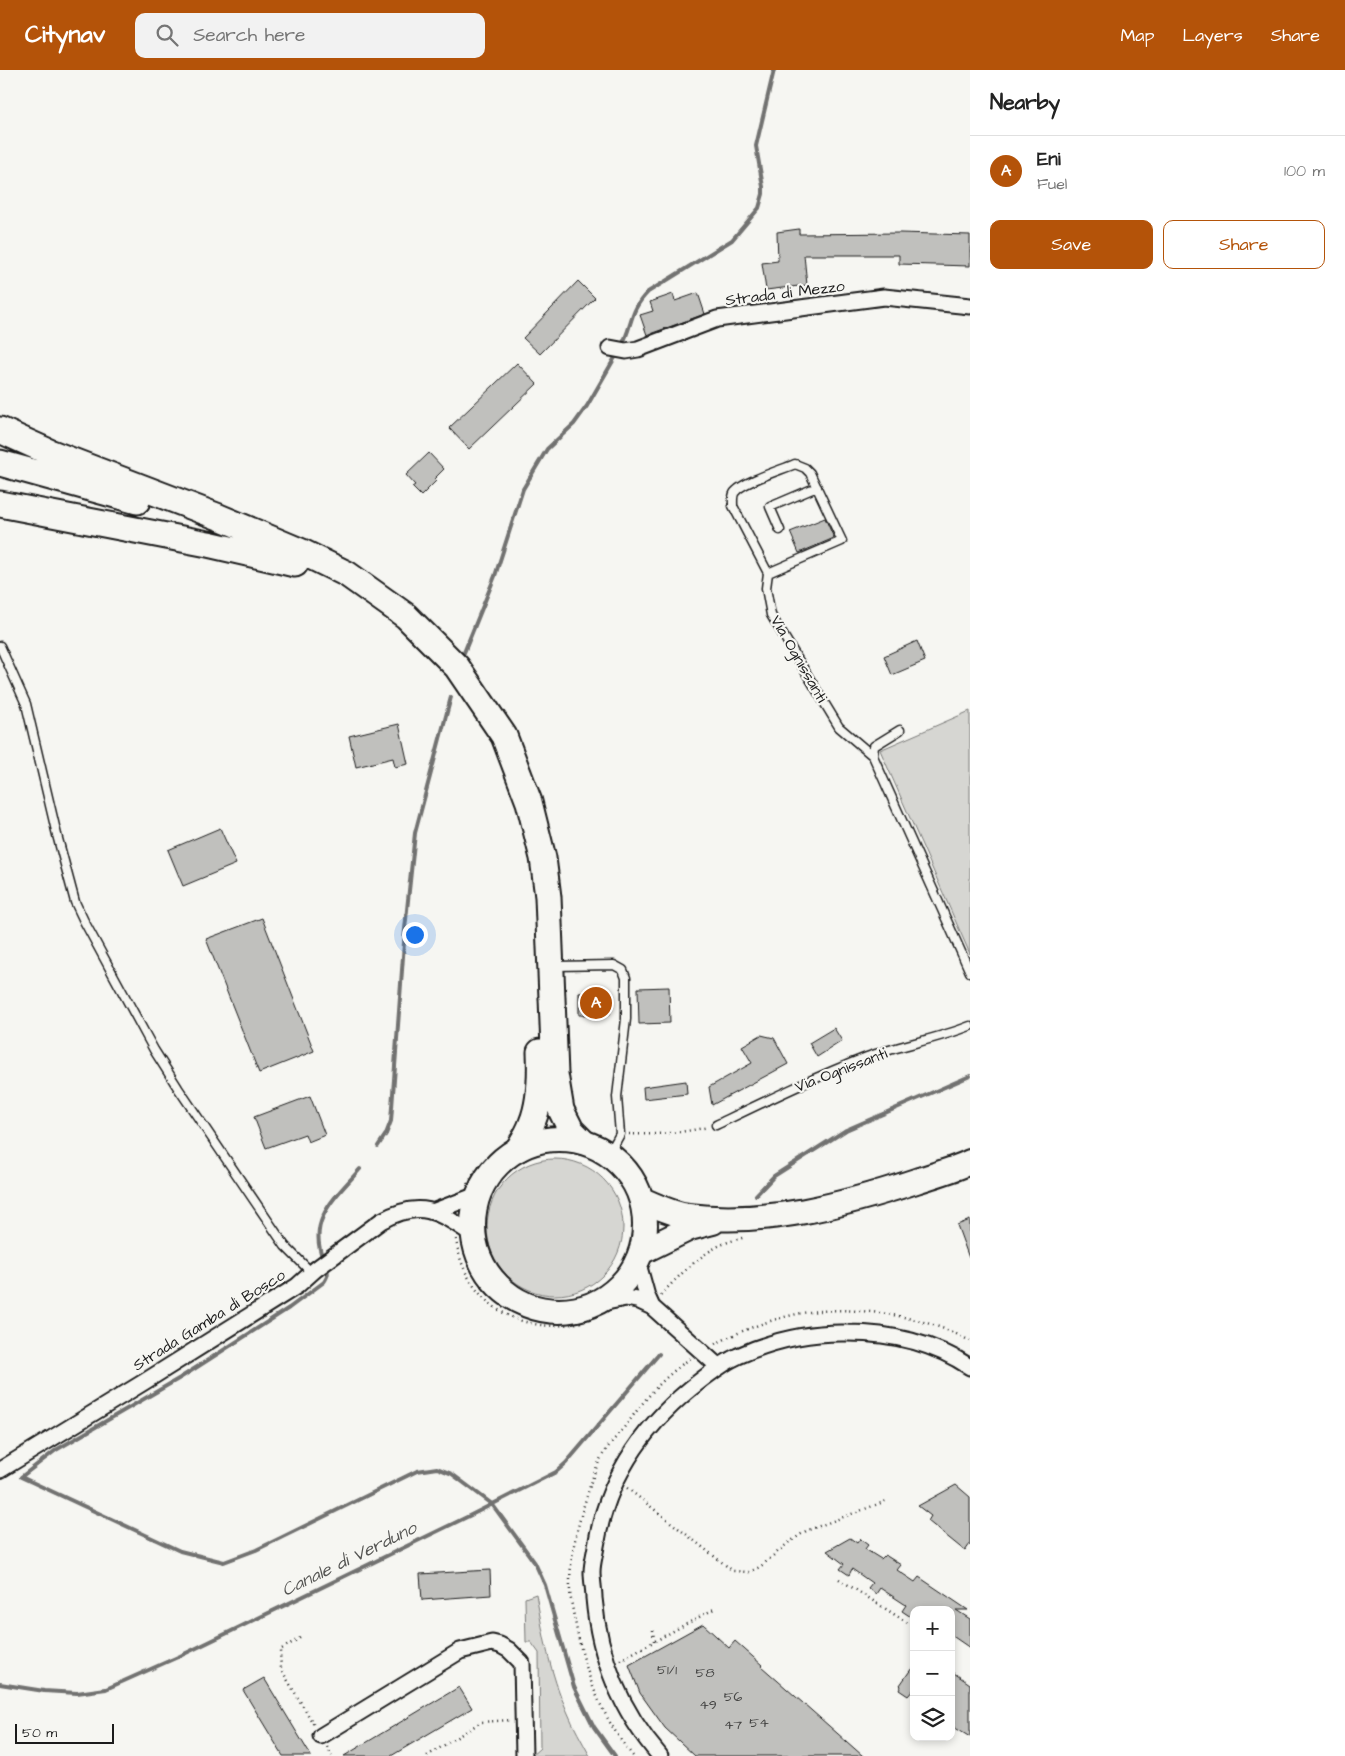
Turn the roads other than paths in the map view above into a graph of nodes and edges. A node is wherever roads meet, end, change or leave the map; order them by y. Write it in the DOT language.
graph roads {
  1 [pos="970,306"];
  2 [pos="610,348"];
  3 [pos="0,430"];
  4 [pos="0,438"];
  5 [pos="49,452"];
  6 [pos="0,463"];
  7 [pos="817,487"];
  8 [pos="0,504"];
  9 [pos="780,530"];
  10 [pos="295,564"];
  11 [pos="768,573"];
  12 [pos="0,646"];
  13 [pos="900,730"];
  14 [pos="873,756"];
  15 [pos="551,966"];
  16 [pos="970,972"];
  17 [pos="970,1026"];
  18 [pos="716,1125"];
  19 [pos="582,1141"];
  20 [pos="511,1147"];
  21 [pos="611,1150"];
  22 [pos="970,1162"];
  23 [pos="644,1191"];
  24 [pos="468,1199"];
  25 [pos="435,1211"];
  26 [pos="729,1218"];
  27 [pos="464,1229"];
  28 [pos="639,1256"];
  29 [pos="314,1271"];
  30 [pos="652,1307"];
  31 [pos="593,1311"];
  32 [pos="719,1367"];
  33 [pos="970,1367"];
  34 [pos="0,1470"];
  35 [pos="321,1736"];
  36 [pos="524,1756"];
  37 [pos="660,1756"];
  1 -- 2 [label="street, Strada di Mezzo"];
  3 -- 5 [label="highway"];
  4 -- 5 [label="highway"];
  5 -- 15 [label="highway"];
  6 -- 10 [label="highway"];
  7 -- 9 [label="lane"];
  7 -- 11 [label="lane"];
  7 -- 11 [label="lane"];
  8 -- 10 [label="highway"];
  10 -- 20 [label="highway"];
  11 -- 14 [label="lane, Via Ognissanti"];
  12 -- 29 [label="lane"];
  13 -- 14 [label="lane"];
  14 -- 16 [label="lane, Via Ognissanti"];
  15 -- 19 [label="highway"];
  15 -- 21 [label="lane"];
  17 -- 18 [label="lane, Via Ognissanti"];
  19 -- 20 [label="main road"];
  19 -- 21 [label="main road"];
  20 -- 24 [label="main road"];
  21 -- 23 [label="main road"];
  22 -- 26 [label="main road"];
  23 -- 26 [label="main road"];
  23 -- 28 [label="main road"];
  24 -- 25 [label="street, Strada Gamba di Bosco"];
  24 -- 27 [label="main road"];
  25 -- 27 [label="street, Strada Gamba di Bosco"];
  25 -- 29 [label="street, Strada Gamba di Bosco"];
  26 -- 28 [label="main road"];
  27 -- 31 [label="main road"];
  28 -- 30 [label="street"];
  28 -- 31 [label="main road"];
  29 -- 34 [label="street, Strada Gamba di Bosco"];
  30 -- 31 [label="street"];
  30 -- 32 [label="street"];
  32 -- 33 [label="street"];
  32 -- 37 [label="street"];
  35 -- 36 [label="street"];
}
